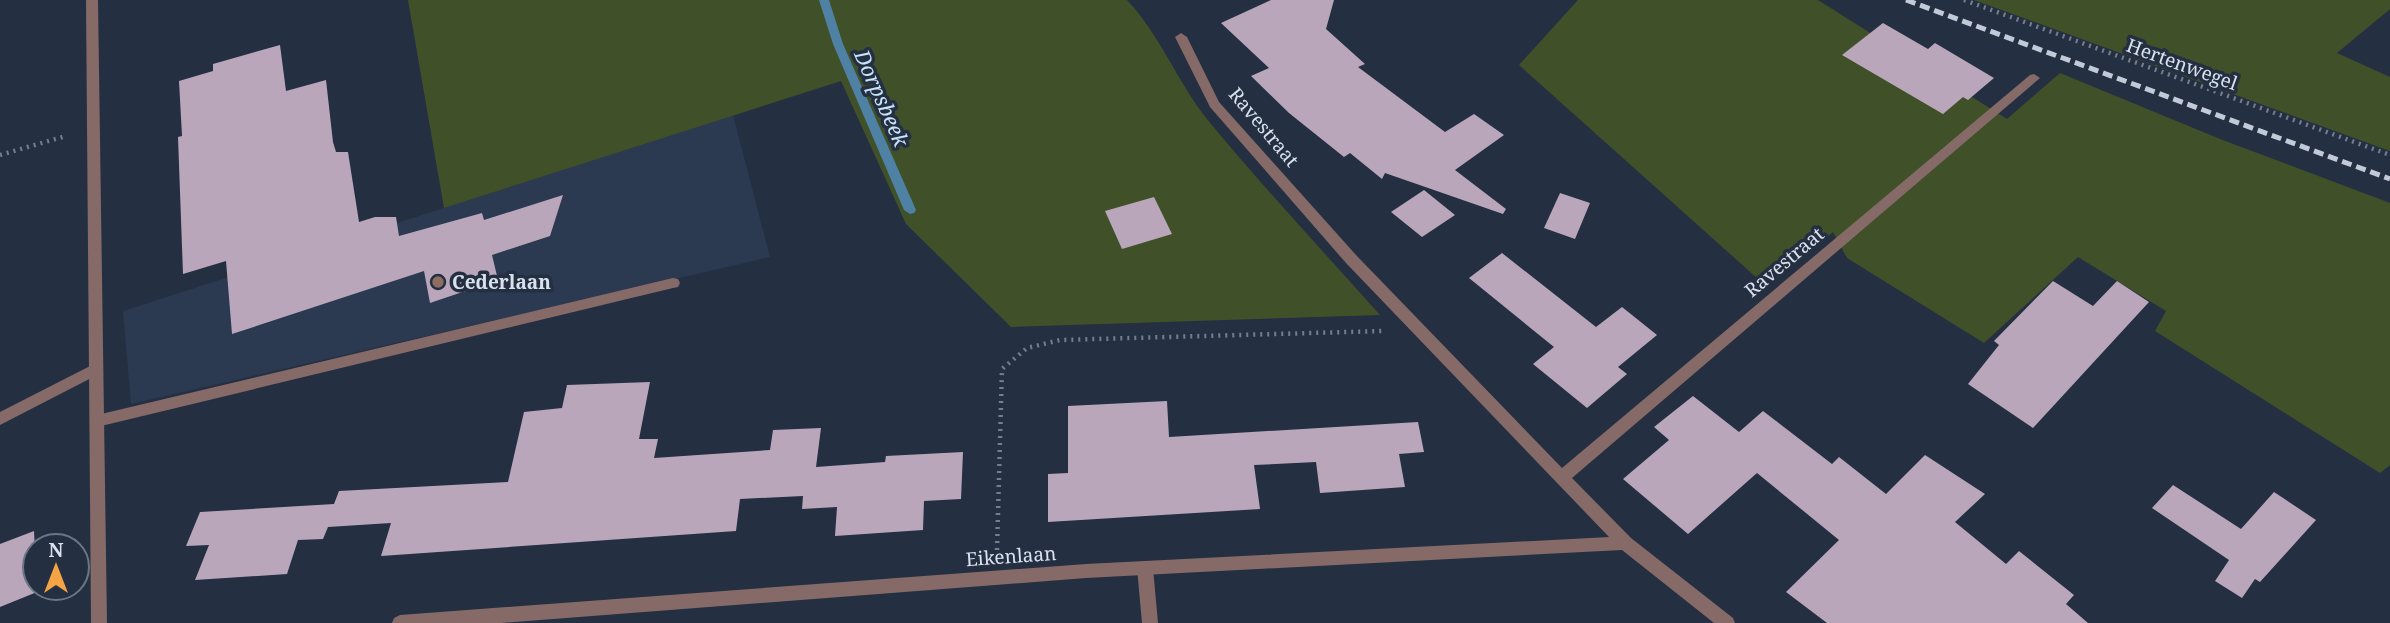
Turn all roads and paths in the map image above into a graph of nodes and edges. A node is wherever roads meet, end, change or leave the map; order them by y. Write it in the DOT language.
graph roads {
  1 [pos="92,0"];
  2 [pos="1964,0"];
  3 [pos="1181,37"];
  4 [pos="2034,78"];
  5 [pos="93,128"];
  6 [pos="0,155"];
  7 [pos="2390,155"];
  8 [pos="673,283"];
  9 [pos="1419,330"];
  10 [pos="96,369"];
  11 [pos="0,419"];
  12 [pos="97,421"];
  13 [pos="1562,478"];
  14 [pos="1625,543"];
  15 [pos="1145,568"];
  16 [pos="996,578"];
  17 [pos="99,623"];
  18 [pos="400,623"];
  19 [pos="1150,623"];
  20 [pos="1727,623"];
  1 -- 5 [label="street"];
  2 -- 7 [label="path, Hertenwegel"];
  3 -- 9 [label="street, Ravestraat"];
  4 -- 13 [label="street, Ravestraat"];
  5 -- 6 [label="path"];
  5 -- 10 [label="street"];
  8 -- 12 [label="street"];
  9 -- 13 [label="street, Ravestraat"];
  9 -- 16 [label="path"];
  10 -- 11 [label="street"];
  10 -- 12 [label="street"];
  12 -- 17 [label="street"];
  13 -- 14 [label="street, Ravestraat"];
  14 -- 15 [label="street, Eikenlaan"];
  14 -- 20 [label="street, Ravestraat"];
  15 -- 16 [label="street, Eikenlaan"];
  15 -- 19 [label="street"];
  16 -- 18 [label="street, Eikenlaan"];
}
